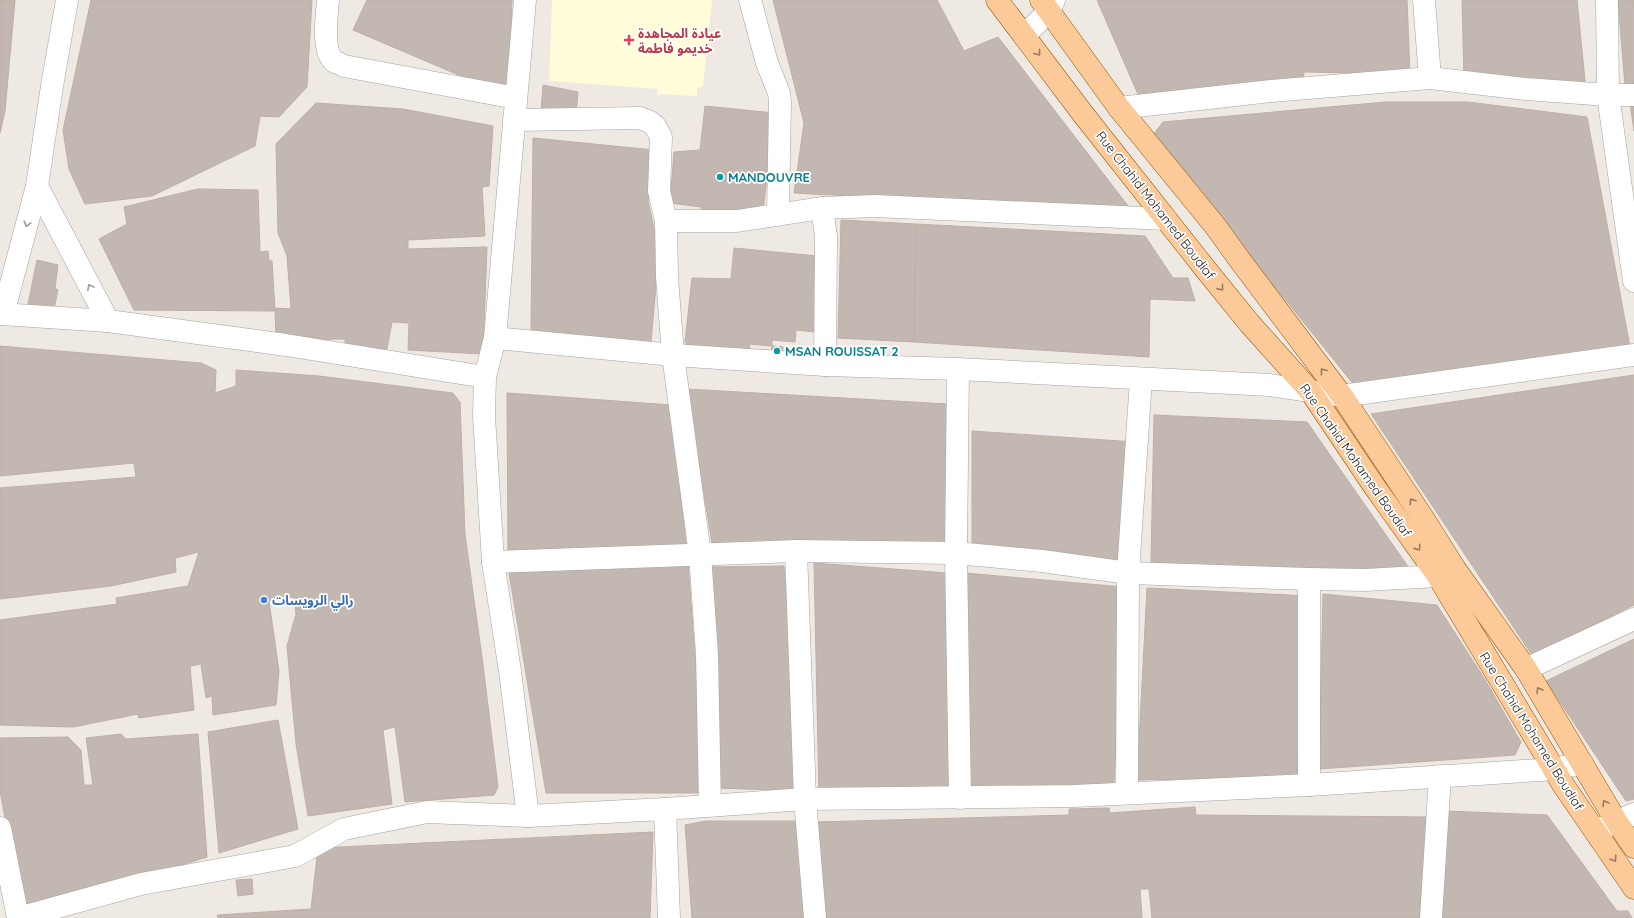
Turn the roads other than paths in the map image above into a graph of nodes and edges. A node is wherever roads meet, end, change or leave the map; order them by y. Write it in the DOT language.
graph roads {
  1 [pos="67,0"];
  2 [pos="328,0"];
  3 [pos="525,0"];
  4 [pos="750,0"];
  5 [pos="997,0"];
  6 [pos="1424,0"];
  7 [pos="1607,0"];
  8 [pos="1048,4"];
  9 [pos="1024,36"];
  10 [pos="1430,78"];
  11 [pos="1608,95"];
  12 [pos="1634,95"];
  13 [pos="516,98"];
  14 [pos="1119,108"];
  15 [pos="514,120"];
  16 [pos="37,186"];
  17 [pos="822,208"];
  18 [pos="778,214"];
  19 [pos="1166,219"];
  20 [pos="666,221"];
  21 [pos="1634,281"];
  22 [pos="2,314"];
  23 [pos="108,321"];
  24 [pos="495,338"];
  25 [pos="673,355"];
  26 [pos="1634,355"];
  27 [pos="825,365"];
  28 [pos="958,369"];
  29 [pos="485,377"];
  30 [pos="1141,378"];
  31 [pos="1311,392"];
  32 [pos="1342,396"];
  33 [pos="796,551"];
  34 [pos="956,553"];
  35 [pos="700,554"];
  36 [pos="493,562"];
  37 [pos="1446,572"];
  38 [pos="1128,573"];
  39 [pos="1309,579"];
  40 [pos="1634,619"];
  41 [pos="1526,669"];
  42 [pos="1582,763"];
  43 [pos="1555,769"];
  44 [pos="1440,776"];
  45 [pos="1309,785"];
  46 [pos="1127,792"];
  47 [pos="960,798"];
  48 [pos="805,799"];
  49 [pos="710,805"];
  50 [pos="665,809"];
  51 [pos="528,816"];
  52 [pos="1625,818"];
  53 [pos="0,828"];
  54 [pos="1596,831"];
  55 [pos="1634,847"];
  56 [pos="1634,888"];
  57 [pos="18,918"];
  58 [pos="669,918"];
  59 [pos="815,918"];
  60 [pos="1431,918"];
  1 -- 16 [label="street"];
  2 -- 13 [label="street"];
  3 -- 13 [label="street"];
  4 -- 18 [label="street"];
  5 -- 9 [label="main road, Rue Chahid Mohamed Boudiaf"];
  6 -- 10 [label="street"];
  7 -- 11 [label="street"];
  8 -- 9 [label="street"];
  8 -- 14 [label="main road, Rue Chahid Mohamed Boudiaf"];
  9 -- 19 [label="main road, Rue Chahid Mohamed Boudiaf, one-way"];
  10 -- 11 [label="street"];
  10 -- 14 [label="street"];
  11 -- 12 [label="street"];
  11 -- 21 [label="street"];
  13 -- 15 [label="street"];
  32 -- 14 [label="main road, Rue Chahid Mohamed Boudiaf, one-way"];
  15 -- 20 [label="street"];
  15 -- 24 [label="street"];
  16 -- 22 [label="street, one-way"];
  23 -- 16 [label="street, one-way"];
  17 -- 18 [label="street"];
  17 -- 19 [label="street"];
  17 -- 27 [label="street"];
  18 -- 20 [label="street"];
  19 -- 31 [label="main road, Rue Chahid Mohamed Boudiaf, one-way"];
  20 -- 25 [label="street"];
  22 -- 23 [label="street"];
  23 -- 29 [label="street"];
  24 -- 25 [label="street"];
  24 -- 29 [label="street"];
  25 -- 27 [label="street"];
  25 -- 35 [label="street"];
  26 -- 32 [label="street"];
  27 -- 28 [label="street"];
  28 -- 30 [label="street"];
  28 -- 34 [label="street"];
  29 -- 36 [label="street"];
  30 -- 31 [label="street"];
  30 -- 38 [label="street"];
  31 -- 32 [label="street"];
  31 -- 37 [label="main road, Rue Chahid Mohamed Boudiaf, one-way"];
  37 -- 32 [label="main road, Rue Chahid Mohamed Boudiaf, one-way"];
  33 -- 34 [label="street"];
  33 -- 35 [label="street"];
  33 -- 48 [label="street"];
  34 -- 38 [label="street"];
  34 -- 47 [label="street"];
  35 -- 36 [label="street"];
  35 -- 49 [label="street"];
  36 -- 51 [label="street"];
  37 -- 39 [label="street"];
  37 -- 41 [label="main road, Rue Chahid Mohamed Boudiaf"];
  37 -- 43 [label="main road, Rue Chahid Mohamed Boudiaf"];
  38 -- 39 [label="street"];
  38 -- 46 [label="street"];
  39 -- 45 [label="street"];
  40 -- 41 [label="street"];
  42 -- 41 [label="main road, Rue Chahid Mohamed Boudiaf, one-way"];
  42 -- 43 [label="street"];
  52 -- 42 [label="main road, Rue Chahid Mohamed Boudiaf, one-way"];
  43 -- 44 [label="street"];
  43 -- 54 [label="main road, Rue Chahid Mohamed Boudiaf"];
  44 -- 45 [label="street"];
  44 -- 60 [label="street"];
  45 -- 46 [label="street"];
  46 -- 47 [label="street"];
  47 -- 48 [label="street"];
  48 -- 49 [label="street"];
  48 -- 59 [label="street"];
  49 -- 50 [label="street"];
  50 -- 51 [label="street"];
  50 -- 58 [label="street"];
  51 -- 57 [label="street"];
  52 -- 54 [label="street"];
  52 -- 55 [label="main road, Rue Chahid Mohamed Boudiaf"];
  53 -- 57 [label="street"];
  54 -- 56 [label="main road, Rue Chahid Mohamed Boudiaf, one-way"];
}
